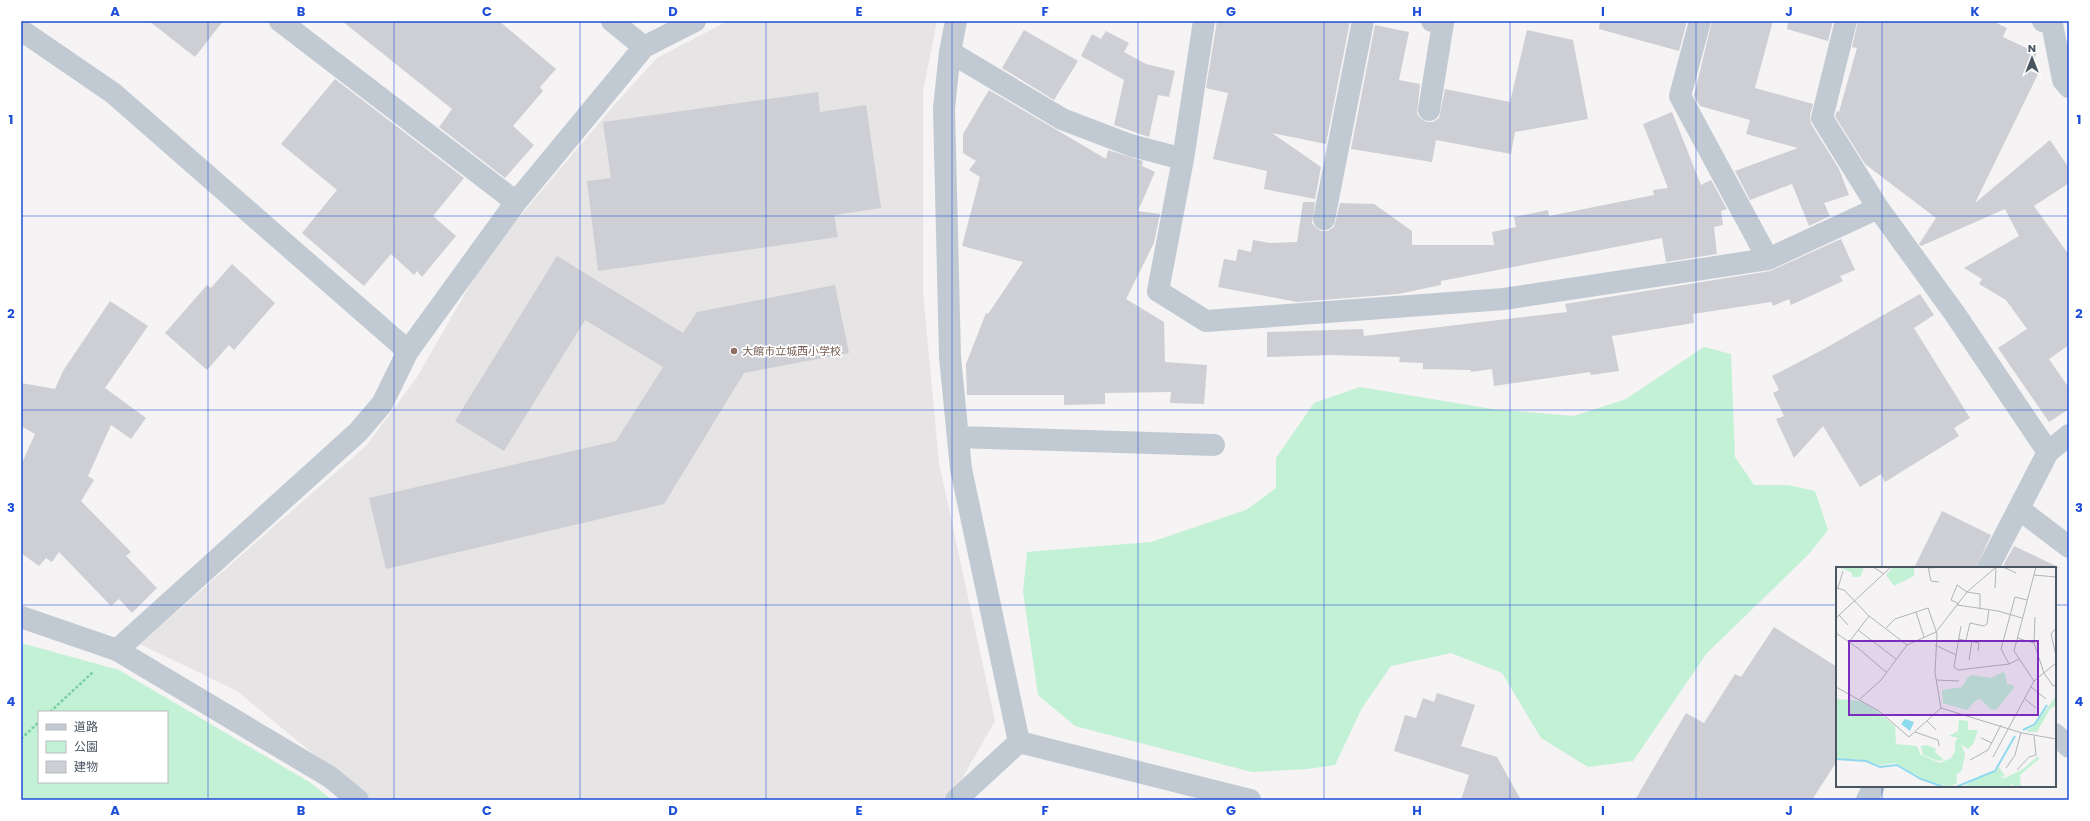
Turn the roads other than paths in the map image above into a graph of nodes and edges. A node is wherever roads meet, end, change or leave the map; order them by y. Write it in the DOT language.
graph roads {
  1 [pos="280,21"];
  2 [pos="612,21"];
  3 [pos="695,21"];
  4 [pos="956,21"];
  5 [pos="1204,21"];
  6 [pos="1363,21"];
  7 [pos="1432,21"];
  8 [pos="1700,21"];
  9 [pos="1846,21"];
  10 [pos="2051,22"];
  11 [pos="21,30"];
  12 [pos="644,47"];
  13 [pos="950,52"];
  14 [pos="2069,87"];
  15 [pos="1429,110"];
  16 [pos="1183,159"];
  17 [pos="516,202"];
  18 [pos="1878,208"];
  19 [pos="1324,218"];
  20 [pos="1768,259"];
  21 [pos="408,351"];
  22 [pos="2069,435"];
  23 [pos="958,437"];
  24 [pos="1214,445"];
  25 [pos="2048,452"];
  26 [pos="2019,509"];
  27 [pos="2069,547"];
  28 [pos="1989,567"];
  29 [pos="21,617"];
  30 [pos="117,650"];
  31 [pos="2056,735"];
  32 [pos="1019,742"];
  33 [pos="2069,746"];
  34 [pos="1874,787"];
  35 [pos="358,800"];
  36 [pos="956,800"];
  37 [pos="1250,800"];
  38 [pos="1867,800"];
  1 -- 17 [label="street"];
  2 -- 12 [label="street"];
  3 -- 12 [label="street"];
  4 -- 13 [label="street"];
  5 -- 16 [label="street"];
  6 -- 19 [label="street"];
  7 -- 15 [label="street"];
  8 -- 20 [label="street"];
  9 -- 18 [label="street"];
  10 -- 14 [label="street"];
  11 -- 21 [label="street"];
  12 -- 17 [label="street"];
  13 -- 16 [label="street"];
  13 -- 23 [label="street"];
  16 -- 20 [label="street"];
  17 -- 21 [label="street"];
  18 -- 20 [label="street"];
  18 -- 25 [label="street"];
  21 -- 30 [label="street"];
  22 -- 25 [label="street"];
  23 -- 24 [label="street"];
  23 -- 32 [label="street"];
  25 -- 26 [label="street"];
  26 -- 27 [label="street"];
  26 -- 28 [label="street"];
  29 -- 30 [label="street"];
  30 -- 35 [label="street"];
  31 -- 33 [label="street"];
  32 -- 36 [label="street"];
  32 -- 37 [label="street"];
  34 -- 38 [label="street"];
}
